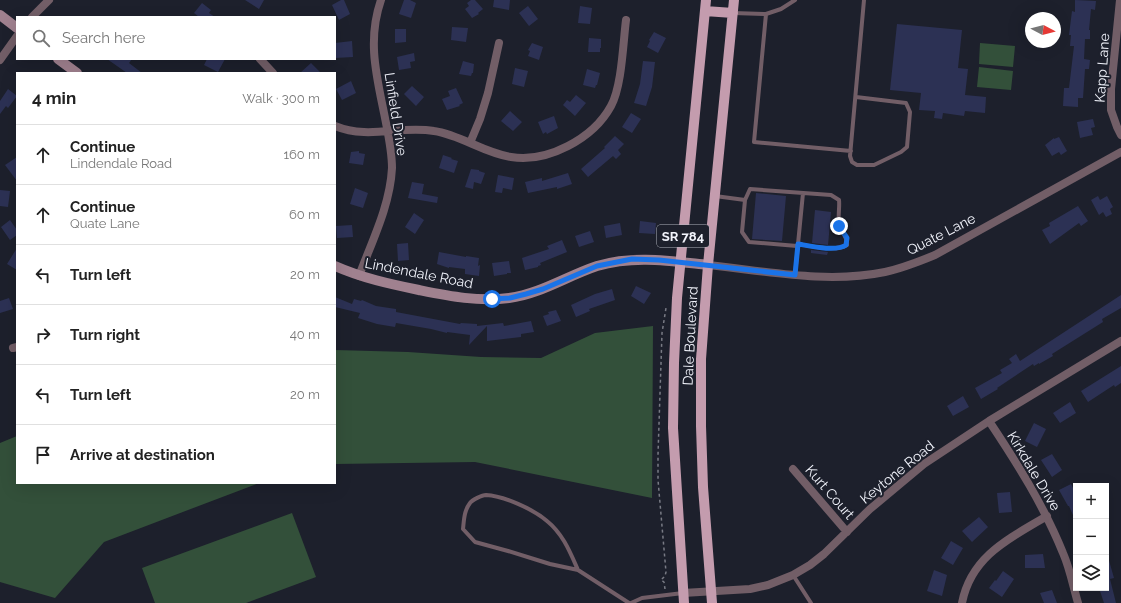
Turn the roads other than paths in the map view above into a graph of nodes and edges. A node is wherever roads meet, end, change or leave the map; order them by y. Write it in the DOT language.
graph roads {
  1 [pos="49,0"];
  2 [pos="381,0"];
  3 [pos="706,0"];
  4 [pos="734,0"];
  5 [pos="794,0"];
  6 [pos="864,0"];
  7 [pos="1120,0"];
  8 [pos="705,11"];
  9 [pos="733,13"];
  10 [pos="766,14"];
  11 [pos="0,15"];
  12 [pos="33,16"];
  13 [pos="626,20"];
  14 [pos="16,27"];
  15 [pos="16,37"];
  16 [pos="499,42"];
  17 [pos="0,60"];
  18 [pos="59,60"];
  19 [pos="261,60"];
  20 [pos="76,72"];
  21 [pos="272,72"];
  22 [pos="856,96"];
  23 [pos="336,126"];
  24 [pos="388,131"];
  25 [pos="1121,135"];
  26 [pos="470,143"];
  27 [pos="851,151"];
  28 [pos="1121,152"];
  29 [pos="803,192"];
  30 [pos="715,196"];
  31 [pos="745,200"];
  32 [pos="798,245"];
  33 [pos="680,262"];
  34 [pos="708,265"];
  35 [pos="336,266"];
  36 [pos="795,275"];
  37 [pos="359,276"];
  38 [pos="1121,341"];
  39 [pos="989,421"];
  40 [pos="793,469"];
  41 [pos="1047,516"];
  42 [pos="847,532"];
  43 [pos="578,570"];
  44 [pos="793,575"];
  45 [pos="711,591"];
  46 [pos="684,598"];
  47 [pos="630,603"];
  48 [pos="712,603"];
  49 [pos="811,603"];
  50 [pos="962,603"];
  51 [pos="1078,603"];
  1 -- 12 [label="street"];
  2 -- 24 [label="street, Linfield Drive"];
  3 -- 8 [label="main road, Dale Boulevard / SR 784"];
  4 -- 9 [label="main road, Dale Boulevard / SR 784"];
  5 -- 10 [label="lane"];
  6 -- 22 [label="lane"];
  7 -- 25 [label="street, Kapp Lane"];
  8 -- 9 [label="main road"];
  8 -- 33 [label="main road, Dale Boulevard / SR 784"];
  9 -- 10 [label="lane"];
  9 -- 30 [label="main road, Dale Boulevard / SR 784"];
  10 -- 27 [label="lane"];
  11 -- 14 [label="street"];
  13 -- 26 [label="street"];
  15 -- 17 [label="street"];
  16 -- 26 [label="street"];
  18 -- 20 [label="street"];
  19 -- 21 [label="street"];
  22 -- 27 [label="lane"];
  22 -- 27 [label="lane"];
  23 -- 24 [label="street"];
  24 -- 26 [label="street"];
  24 -- 37 [label="street, Linfield Drive"];
  28 -- 36 [label="street, Quate Lane"];
  29 -- 31 [label="lane"];
  29 -- 32 [label="lane"];
  29 -- 32 [label="lane"];
  30 -- 31 [label="lane"];
  30 -- 34 [label="main road, Dale Boulevard / SR 784"];
  31 -- 32 [label="lane"];
  32 -- 36 [label="lane"];
  33 -- 34 [label="street, Lindendale Road"];
  33 -- 37 [label="street, Lindendale Road"];
  33 -- 46 [label="main road, Dale Boulevard / SR 784"];
  34 -- 36 [label="street, Quate Lane"];
  34 -- 45 [label="main road, Dale Boulevard / SR 784"];
  35 -- 37 [label="street, Lindendale Road"];
  38 -- 39 [label="street, Keytone Road"];
  39 -- 41 [label="street, Kirkdale Drive"];
  39 -- 42 [label="street, Keytone Road"];
  40 -- 42 [label="street, Kurt Court"];
  41 -- 50 [label="street"];
  41 -- 51 [label="street, Kirkdale Drive"];
  42 -- 44 [label="street, Keytone Road"];
  43 -- 43 [label="lane"];
  43 -- 47 [label="lane"];
  44 -- 45 [label="street, Keytone Road"];
  44 -- 49 [label="lane"];
  45 -- 46 [label="street, Keytone Road"];
  45 -- 48 [label="main road, Dale Boulevard / SR 784"];
  46 -- 47 [label="lane"];
}
